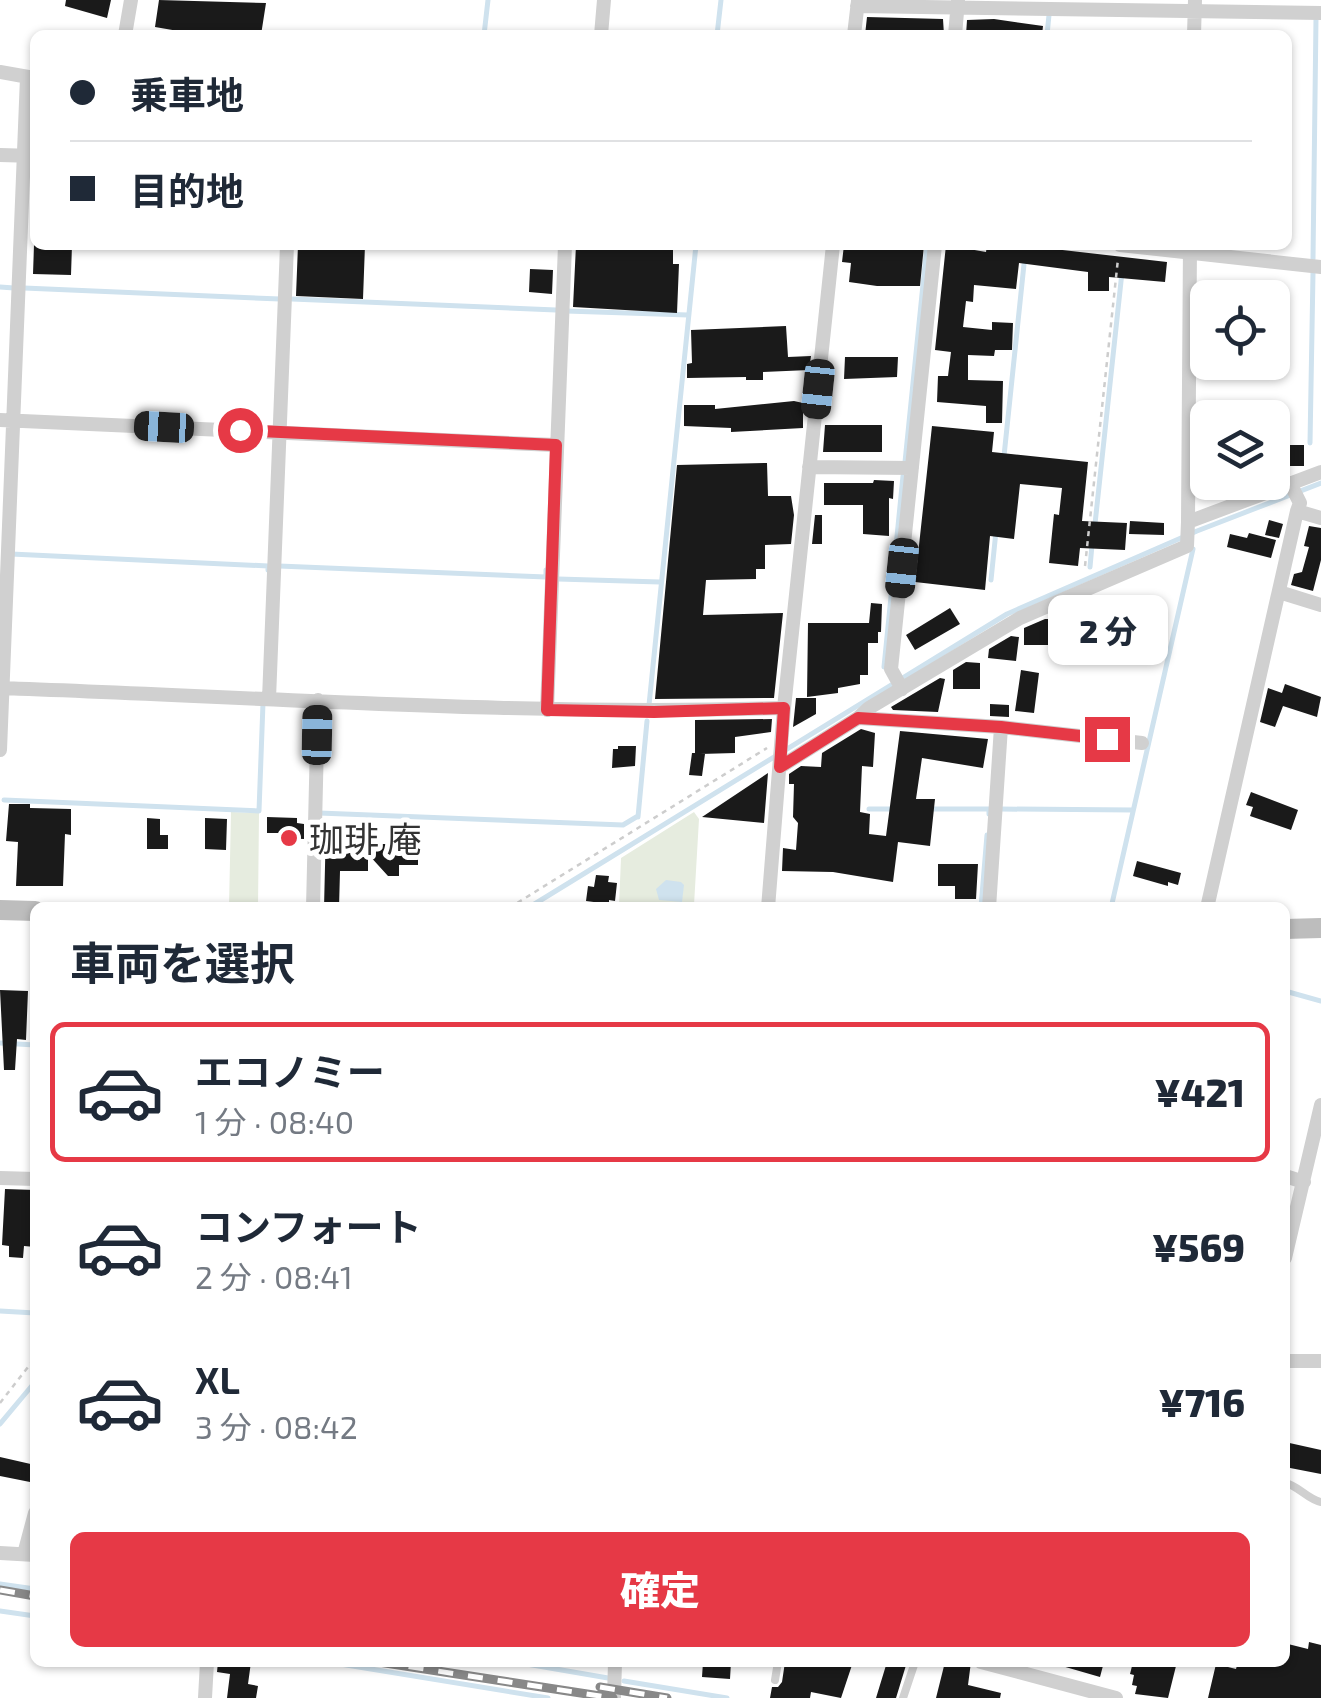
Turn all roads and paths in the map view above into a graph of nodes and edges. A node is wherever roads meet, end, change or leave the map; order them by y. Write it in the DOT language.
graph roads {
  1 [pos="131,0"];
  2 [pos="604,0"];
  3 [pos="858,3"];
  4 [pos="958,4"];
  5 [pos="1195,5"];
  6 [pos="1321,13"];
  7 [pos="126,30"];
  8 [pos="601,30"];
  9 [pos="855,30"];
  10 [pos="955,30"];
  11 [pos="1194,30"];
  12 [pos="0,72"];
  13 [pos="30,78"];
  14 [pos="30,117"];
  15 [pos="0,155"];
  16 [pos="29,156"];
  17 [pos="287,250"];
  18 [pos="566,250"];
  19 [pos="831,250"];
  20 [pos="934,250"];
  21 [pos="1119,250"];
  22 [pos="1190,250"];
  23 [pos="1197,250"];
  24 [pos="1321,267"];
  25 [pos="6,420"];
  26 [pos="278,432"];
  27 [pos="556,445"];
  28 [pos="809,468"];
  29 [pos="912,468"];
  30 [pos="1321,472"];
  31 [pos="1295,497"];
  32 [pos="1321,518"];
  33 [pos="1188,524"];
  34 [pos="1085,566"];
  35 [pos="1279,592"];
  36 [pos="1321,605"];
  37 [pos="898,681"];
  38 [pos="1,688"];
  39 [pos="269,699"];
  40 [pos="318,700"];
  41 [pos="784,708"];
  42 [pos="547,710"];
  43 [pos="858,718"];
  44 [pos="1001,727"];
  45 [pos="782,739"];
  46 [pos="1142,743"];
  47 [pos="0,750"];
  48 [pos="780,764"];
  49 [pos="313,902"];
  50 [pos="519,902"];
  51 [pos="768,902"];
  52 [pos="989,902"];
  53 [pos="1208,902"];
  54 [pos="0,910"];
  55 [pos="30,912"];
  56 [pos="1321,928"];
  57 [pos="1290,929"];
  58 [pos="1321,1105"];
  59 [pos="0,1178"];
  60 [pos="1290,1178"];
  61 [pos="30,1179"];
  62 [pos="1304,1182"];
  63 [pos="1290,1238"];
  64 [pos="1321,1361"];
  65 [pos="1290,1362"];
  66 [pos="30,1365"];
  67 [pos="0,1404"];
  68 [pos="1290,1484"];
  69 [pos="1321,1502"];
  70 [pos="0,1553"];
  71 [pos="30,1554"];
  72 [pos="207,1667"];
  73 [pos="615,1667"];
  74 [pos="777,1667"];
  75 [pos="913,1667"];
  76 [pos="1028,1668"];
  77 [pos="774,1680"];
  78 [pos="205,1698"];
  79 [pos="614,1698"];
  80 [pos="903,1698"];
  81 [pos="1116,1698"];
  1 -- 7 [label="street"];
  2 -- 8 [label="street"];
  3 -- 4 [label="street"];
  3 -- 9 [label="street"];
  4 -- 5 [label="street"];
  4 -- 10 [label="street"];
  5 -- 6 [label="street"];
  5 -- 11 [label="street"];
  12 -- 13 [label="street"];
  14 -- 16 [label="street"];
  15 -- 16 [label="street"];
  16 -- 25 [label="street"];
  17 -- 26 [label="street"];
  18 -- 27 [label="street"];
  19 -- 28 [label="street"];
  20 -- 29 [label="street"];
  21 -- 34 [label="path"];
  22 -- 33 [label="street"];
  23 -- 24 [label="street"];
  25 -- 26 [label="street"];
  25 -- 38 [label="street"];
  26 -- 27 [label="street"];
  26 -- 39 [label="street"];
  27 -- 42 [label="street"];
  28 -- 29 [label="street"];
  28 -- 41 [label="street"];
  29 -- 37 [label="street"];
  30 -- 31 [label="street"];
  31 -- 32 [label="street"];
  31 -- 33 [label="street"];
  31 -- 35 [label="street"];
  33 -- 37 [label="street"];
  35 -- 36 [label="street"];
  35 -- 53 [label="street"];
  37 -- 43 [label="street"];
  38 -- 39 [label="street"];
  38 -- 47 [label="street"];
  39 -- 40 [label="street"];
  40 -- 42 [label="street"];
  40 -- 49 [label="street"];
  41 -- 42 [label="street"];
  41 -- 45 [label="street"];
  43 -- 44 [label="street"];
  43 -- 48 [label="street"];
  44 -- 46 [label="street"];
  44 -- 52 [label="street"];
  45 -- 48 [label="street"];
  45 -- 50 [label="path"];
  48 -- 51 [label="street"];
  54 -- 55 [label="main road"];
  56 -- 57 [label="main road"];
  58 -- 62 [label="street"];
  59 -- 61 [label="street"];
  60 -- 62 [label="street"];
  62 -- 63 [label="street"];
  64 -- 65 [label="street"];
  66 -- 67 [label="path"];
  68 -- 69 [label="lane"];
  70 -- 71 [label="street"];
  72 -- 78 [label="street"];
  73 -- 79 [label="street"];
  74 -- 77 [label="lane"];
  75 -- 80 [label="lane"];
  76 -- 81 [label="street"];
}
